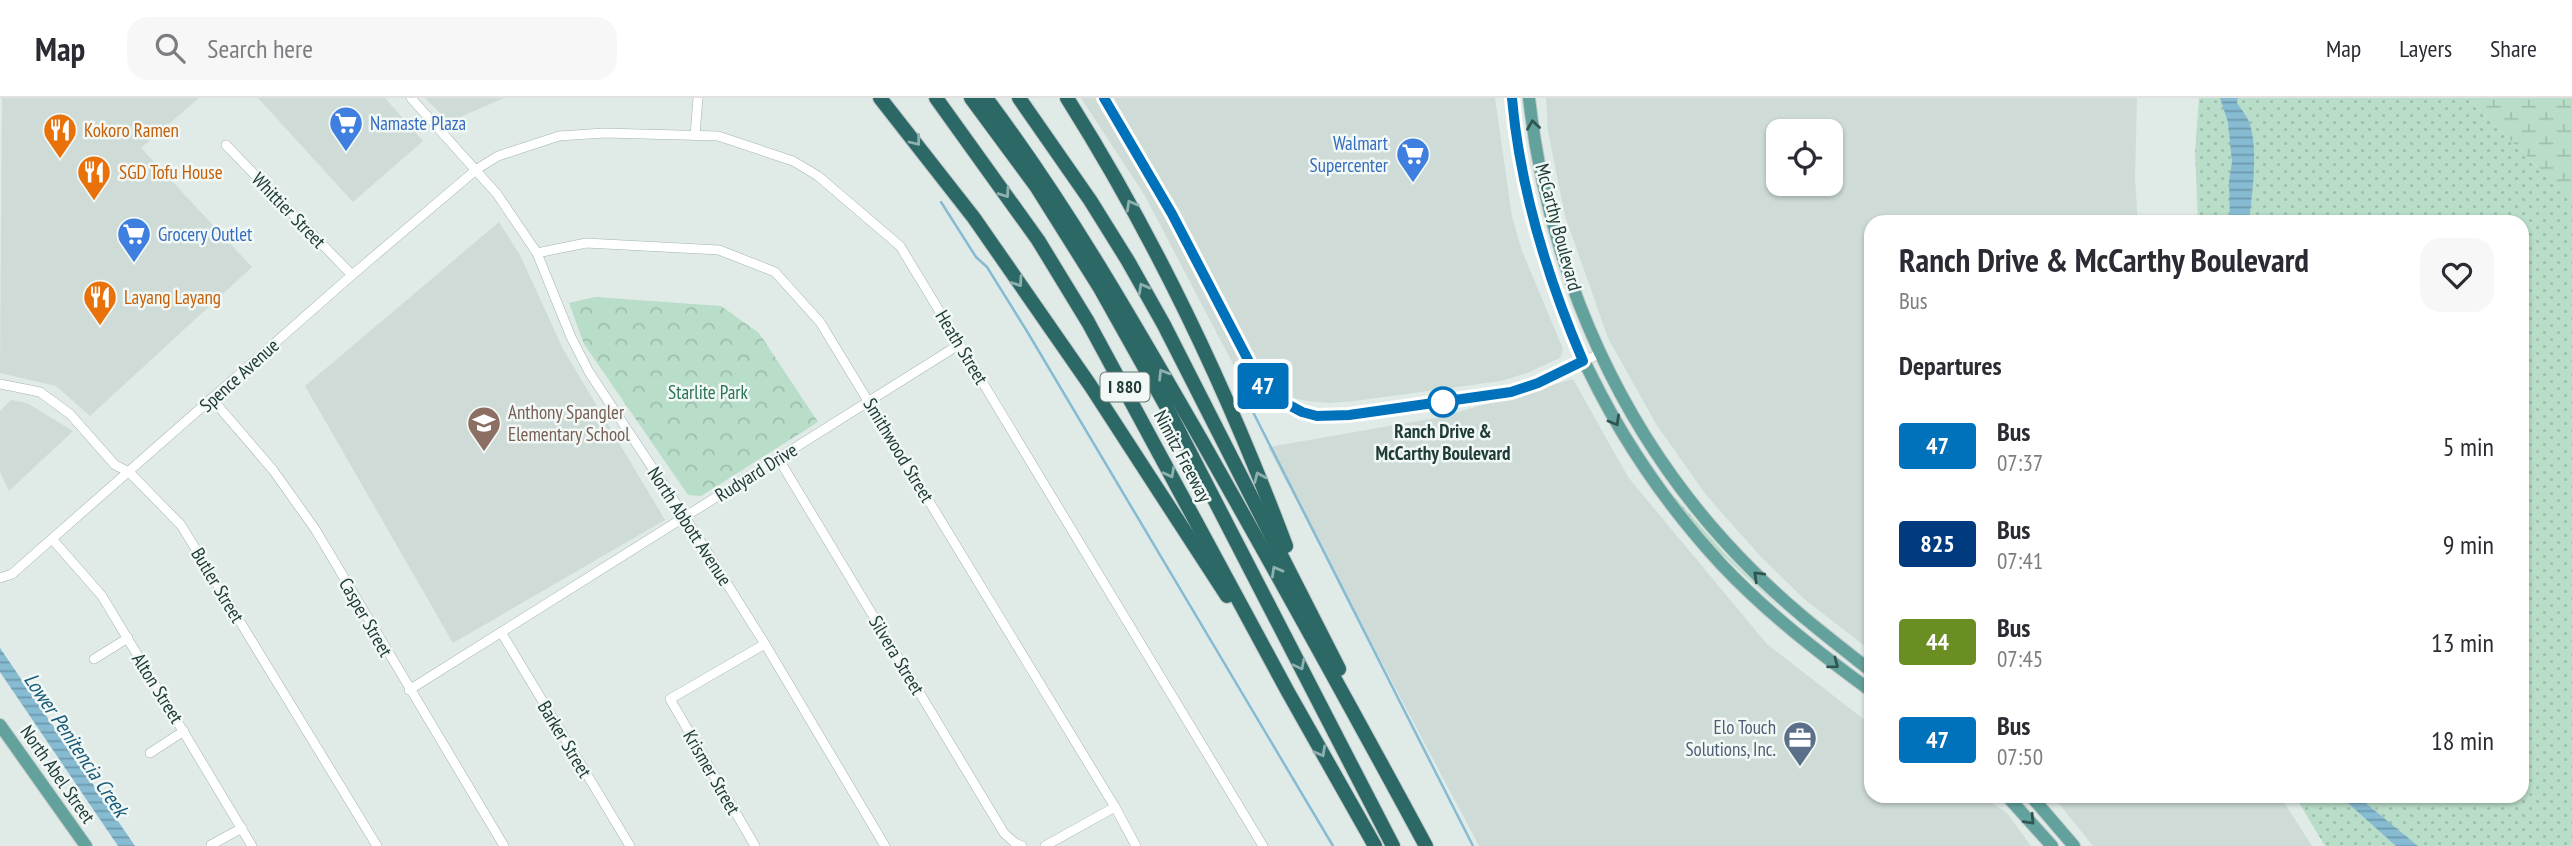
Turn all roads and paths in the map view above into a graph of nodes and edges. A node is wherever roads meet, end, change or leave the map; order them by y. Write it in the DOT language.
graph roads {
  1 [pos="411,98"];
  2 [pos="698,98"];
  3 [pos="880,98"];
  4 [pos="925,98"];
  5 [pos="936,98"];
  6 [pos="971,98"];
  7 [pos="986,98"];
  8 [pos="1019,98"];
  9 [pos="1067,98"];
  10 [pos="1104,98"];
  11 [pos="1512,98"];
  12 [pos="1529,98"];
  13 [pos="695,135"];
  14 [pos="226,145"];
  15 [pos="981,158"];
  16 [pos="477,169"];
  17 [pos="537,253"];
  18 [pos="352,275"];
  19 [pos="960,344"];
  20 [pos="1600,354"];
  21 [pos="1583,361"];
  22 [pos="0,384"];
  23 [pos="212,399"];
  24 [pos="870,401"];
  25 [pos="778,458"];
  26 [pos="130,472"];
  27 [pos="685,517"];
  28 [pos="53,540"];
  29 [pos="0,578"];
  30 [pos="1310,609"];
  31 [pos="501,632"];
  32 [pos="128,638"];
  33 [pos="765,644"];
  34 [pos="94,659"];
  35 [pos="1864,665"];
  36 [pos="1864,686"];
  37 [pos="409,690"];
  38 [pos="1288,692"];
  39 [pos="0,725"];
  40 [pos="184,731"];
  41 [pos="150,753"];
  42 [pos="2013,803"];
  43 [pos="2037,803"];
  44 [pos="1115,807"];
  45 [pos="242,828"];
  46 [pos="211,845"];
  47 [pos="86,846"];
  48 [pos="252,846"];
  49 [pos="377,846"];
  50 [pos="504,846"];
  51 [pos="630,846"];
  52 [pos="755,846"];
  53 [pos="885,846"];
  54 [pos="1022,846"];
  55 [pos="1045,846"];
  56 [pos="1136,846"];
  57 [pos="1263,846"];
  58 [pos="1375,846"];
  59 [pos="1393,846"];
  60 [pos="1426,846"];
  61 [pos="1434,846"];
  62 [pos="2052,846"];
  63 [pos="2074,846"];
  1 -- 16 [label="street, North Abbott Avenue"];
  2 -- 13 [label="street"];
  3 -- 38 [label="highway, one-way"];
  4 -- 15 [label="highway"];
  5 -- 15 [label="highway, Nimitz Freeway / I 880"];
  6 -- 59 [label="highway, one-way"];
  60 -- 7 [label="highway, one-way"];
  30 -- 8 [label="highway, one-way"];
  30 -- 9 [label="highway, one-way"];
  10 -- 21 [label="street"];
  11 -- 21 [label="main road, McCarthy Boulevard"];
  20 -- 12 [label="main road, McCarthy Boulevard, one-way"];
  13 -- 16 [label="street, Heath Street"];
  13 -- 19 [label="street, Heath Street"];
  14 -- 18 [label="street, Whittier Street"];
  15 -- 38 [label="highway, Nimitz Freeway / I 880, one-way"];
  16 -- 17 [label="street, North Abbott Avenue"];
  16 -- 18 [label="street, Spence Avenue"];
  17 -- 24 [label="street, Smithwood Street"];
  17 -- 27 [label="street, North Abbott Avenue"];
  18 -- 23 [label="street, Spence Avenue"];
  19 -- 24 [label="street, Rudyard Drive"];
  19 -- 57 [label="street, Heath Street"];
  20 -- 21 [label="street"];
  35 -- 20 [label="main road, McCarthy Boulevard, one-way"];
  21 -- 36 [label="main road, McCarthy Boulevard, one-way"];
  22 -- 26 [label="street, Butler Street"];
  23 -- 26 [label="street, Spence Avenue"];
  23 -- 37 [label="street, Casper Street"];
  24 -- 25 [label="street, Rudyard Drive"];
  24 -- 44 [label="street, Smithwood Street"];
  25 -- 27 [label="street, Rudyard Drive"];
  25 -- 54 [label="street, Silvera Street"];
  26 -- 28 [label="street, Spence Avenue"];
  26 -- 49 [label="street, Butler Street"];
  27 -- 31 [label="street, Rudyard Drive"];
  27 -- 33 [label="street, North Abbott Avenue"];
  28 -- 29 [label="street, Spence Avenue"];
  28 -- 32 [label="street, Alton Street"];
  30 -- 61 [label="highway"];
  31 -- 37 [label="street, Rudyard Drive"];
  31 -- 51 [label="street, Barker Street"];
  32 -- 34 [label="street"];
  32 -- 40 [label="street, Alton Street"];
  33 -- 52 [label="street, Krismer Street"];
  33 -- 53 [label="street, North Abbott Avenue"];
  37 -- 50 [label="street, Casper Street"];
  38 -- 58 [label="highway, Nimitz Freeway / I 880, one-way"];
  39 -- 47 [label="main road, North Abel Street"];
  40 -- 41 [label="street"];
  40 -- 45 [label="street, Alton Street"];
  42 -- 62 [label="main road, one-way"];
  43 -- 63 [label="main road"];
  44 -- 55 [label="street"];
  44 -- 56 [label="street, Smithwood Street"];
  45 -- 46 [label="street"];
  45 -- 48 [label="street, Alton Street"];
}
